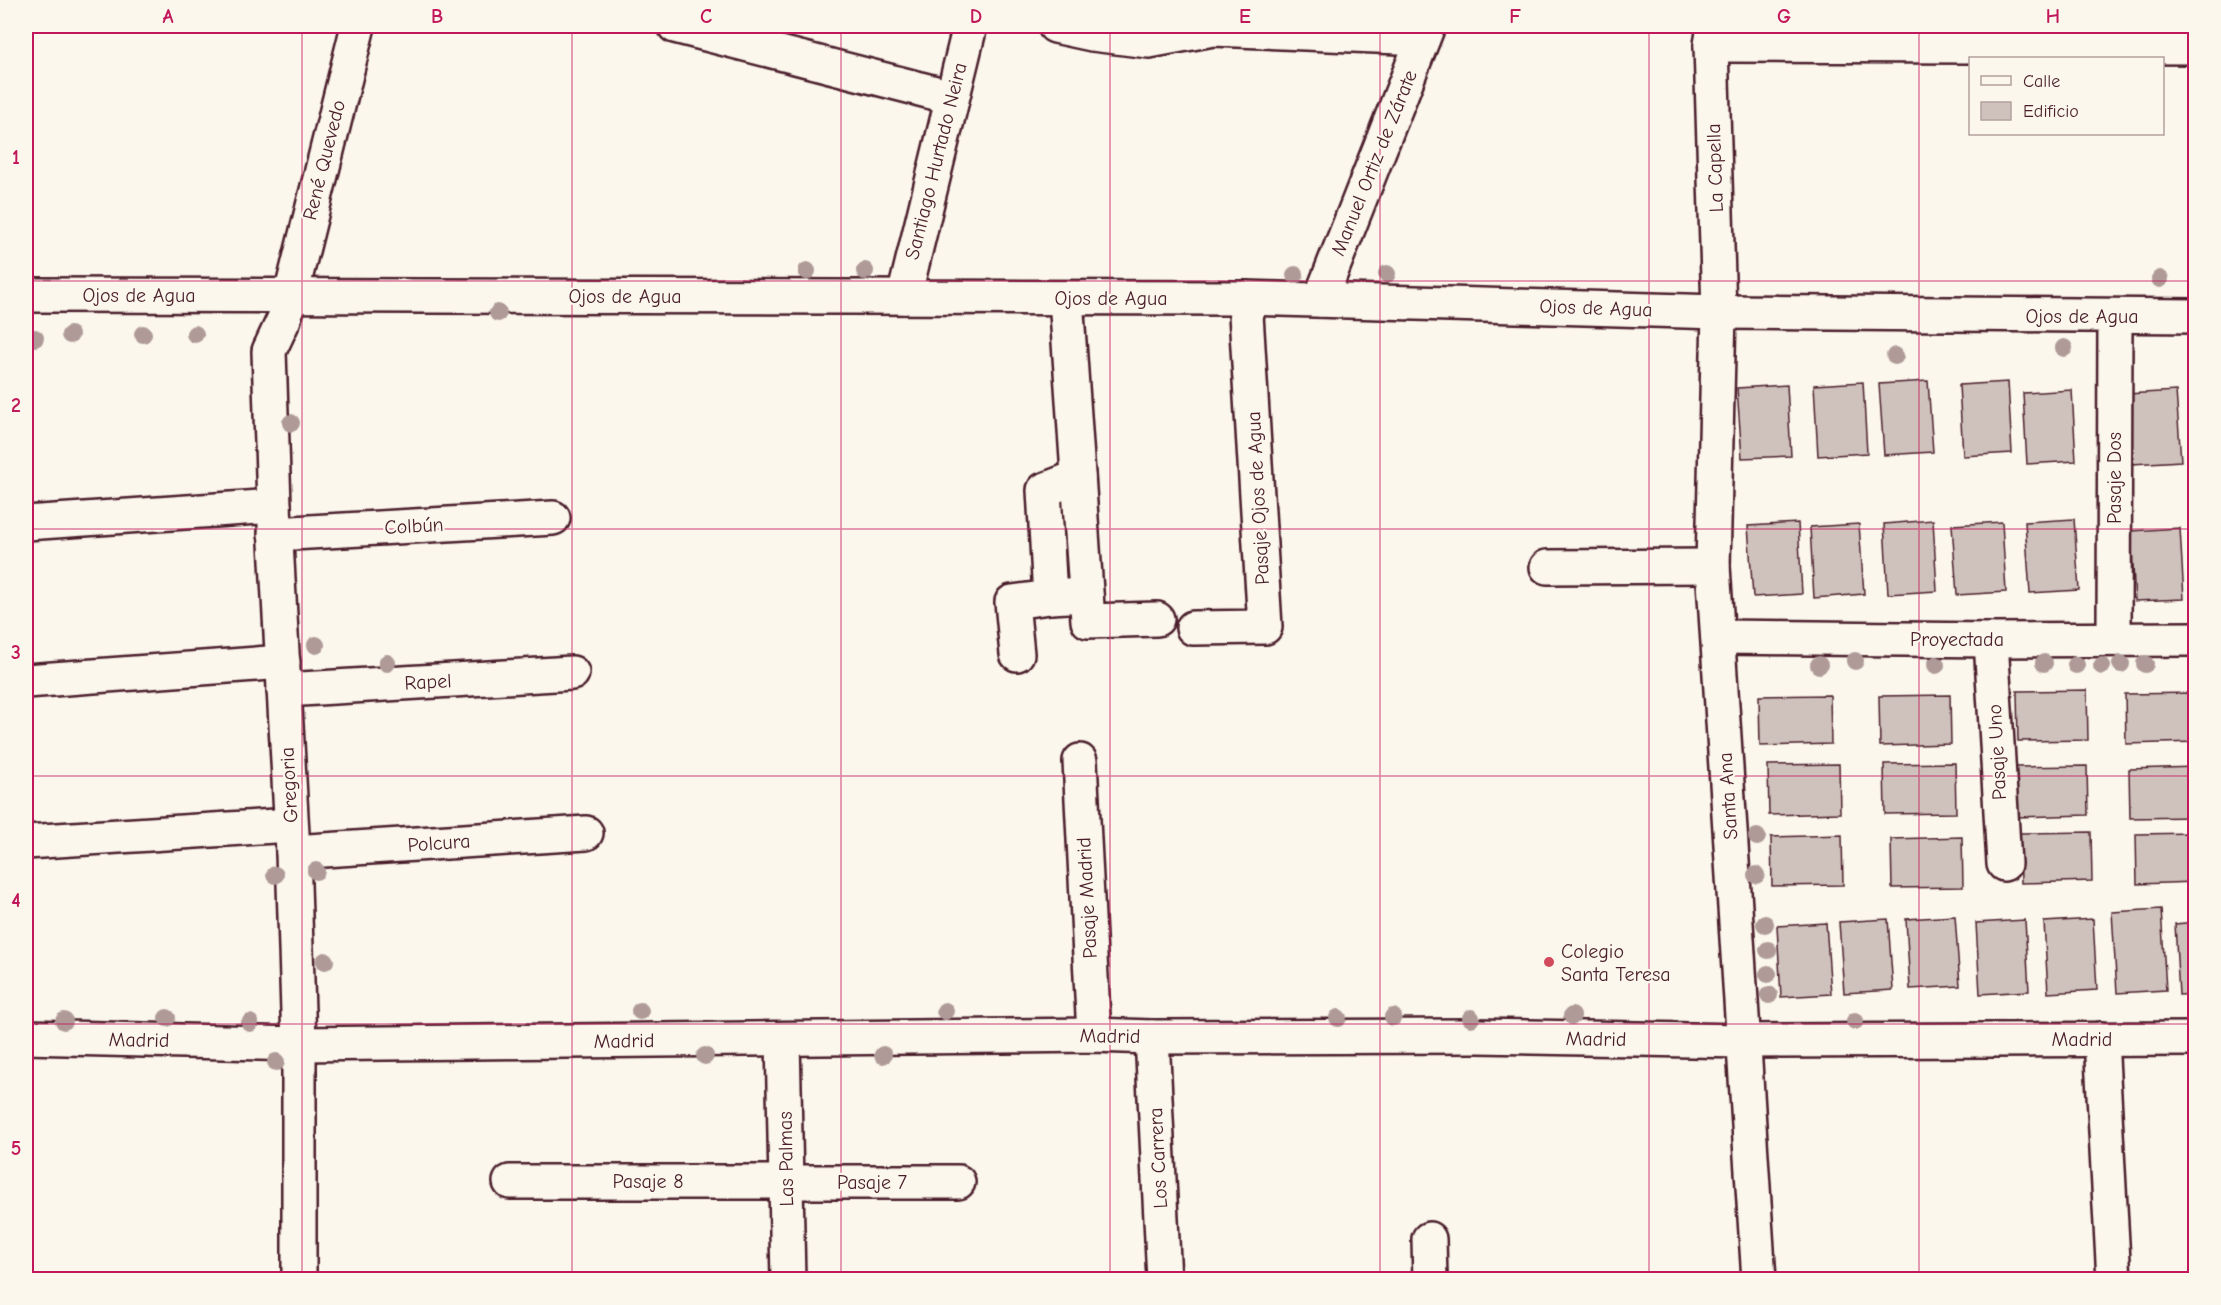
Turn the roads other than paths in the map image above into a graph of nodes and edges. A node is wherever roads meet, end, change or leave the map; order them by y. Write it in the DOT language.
graph roads {
  1 [pos="358,26"];
  2 [pos="677,26"];
  3 [pos="970,26"];
  4 [pos="1055,26"];
  5 [pos="1214,27"];
  6 [pos="1426,32"];
  7 [pos="1712,35"];
  8 [pos="2196,47"];
  9 [pos="951,98"];
  10 [pos="26,295"];
  11 [pos="291,295"];
  12 [pos="904,297"];
  13 [pos="1066,298"];
  14 [pos="1245,298"];
  15 [pos="1320,300"];
  16 [pos="1719,312"];
  17 [pos="2115,316"];
  18 [pos="2196,316"];
  19 [pos="1078,477"];
  20 [pos="553,518"];
  21 [pos="275,520"];
  22 [pos="26,523"];
  23 [pos="1713,566"];
  24 [pos="1547,567"];
  25 [pos="1086,595"];
  26 [pos="1050,597"];
  27 [pos="1157,620"];
  28 [pos="1193,628"];
  29 [pos="1718,637"];
  30 [pos="2114,639"];
  31 [pos="2196,639"];
  32 [pos="1991,640"];
  33 [pos="1017,654"];
  34 [pos="572,674"];
  35 [pos="284,676"];
  36 [pos="26,681"];
  37 [pos="1080,761"];
  38 [pos="586,834"];
  39 [pos="292,838"];
  40 [pos="26,842"];
  41 [pos="2004,864"];
  42 [pos="1094,1035"];
  43 [pos="26,1037"];
  44 [pos="1152,1037"];
  45 [pos="783,1039"];
  46 [pos="2101,1039"];
  47 [pos="2196,1039"];
  48 [pos="1744,1041"];
  49 [pos="299,1044"];
  50 [pos="786,1181"];
  51 [pos="510,1182"];
  52 [pos="958,1182"];
  53 [pos="1429,1239"];
  54 [pos="299,1280"];
  55 [pos="788,1280"];
  56 [pos="1164,1280"];
  57 [pos="1430,1280"];
  58 [pos="1759,1280"];
  59 [pos="2114,1280"];
  1 -- 11 [label="street, René Quevedo"];
  2 -- 9 [label="street"];
  3 -- 9 [label="street, Santiago Hurtado Neira"];
  4 -- 5 [label="street"];
  5 -- 6 [label="street"];
  6 -- 15 [label="street, Manuel Ortiz de Zárate"];
  7 -- 8 [label="street"];
  7 -- 16 [label="street, La Capella"];
  9 -- 12 [label="street, Santiago Hurtado Neira"];
  10 -- 11 [label="street, Ojos de Agua"];
  11 -- 12 [label="street, Ojos de Agua"];
  11 -- 21 [label="street, Gregoria"];
  12 -- 13 [label="street, Ojos de Agua"];
  13 -- 14 [label="street, Ojos de Agua"];
  13 -- 19 [label="street"];
  14 -- 15 [label="street, Ojos de Agua"];
  14 -- 28 [label="street, Pasaje Ojos de Agua"];
  15 -- 16 [label="street, Ojos de Agua"];
  16 -- 17 [label="street, Ojos de Agua"];
  16 -- 23 [label="street, Santa Ana"];
  17 -- 18 [label="street, Ojos de Agua"];
  17 -- 30 [label="street, Pasaje Dos"];
  19 -- 25 [label="street"];
  19 -- 26 [label="street"];
  20 -- 21 [label="street, Colbún"];
  21 -- 22 [label="street, Colbún"];
  21 -- 35 [label="street, Gregoria"];
  23 -- 24 [label="street"];
  23 -- 29 [label="street, Santa Ana"];
  25 -- 26 [label="street"];
  25 -- 27 [label="street"];
  26 -- 33 [label="street"];
  29 -- 32 [label="street, Proyectada"];
  29 -- 48 [label="street, Santa Ana"];
  30 -- 31 [label="street, Proyectada"];
  30 -- 32 [label="street, Proyectada"];
  32 -- 41 [label="street, Pasaje Uno"];
  34 -- 35 [label="street, Rapel"];
  35 -- 36 [label="street, Rapel"];
  35 -- 39 [label="street, Gregoria"];
  37 -- 42 [label="street, Pasaje Madrid"];
  38 -- 39 [label="street, Polcura"];
  39 -- 40 [label="street, Polcura"];
  39 -- 49 [label="street, Gregoria"];
  42 -- 44 [label="street, Madrid"];
  42 -- 45 [label="street, Madrid"];
  43 -- 49 [label="street, Madrid"];
  44 -- 48 [label="street, Madrid"];
  44 -- 56 [label="street, Los Carrera"];
  45 -- 49 [label="street, Madrid"];
  45 -- 50 [label="street, Las Palmas"];
  46 -- 47 [label="street, Madrid"];
  46 -- 48 [label="street, Madrid"];
  46 -- 59 [label="street"];
  48 -- 58 [label="street, Santa Ana"];
  49 -- 54 [label="street, Gregoria"];
  50 -- 51 [label="street, Pasaje 8"];
  50 -- 52 [label="street, Pasaje 7"];
  50 -- 55 [label="street, Las Palmas"];
  53 -- 57 [label="street"];
}
